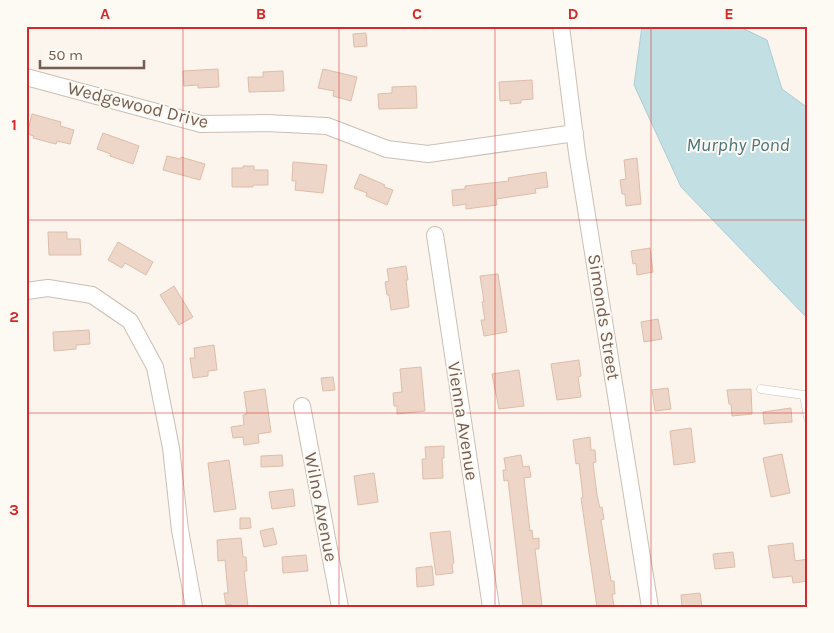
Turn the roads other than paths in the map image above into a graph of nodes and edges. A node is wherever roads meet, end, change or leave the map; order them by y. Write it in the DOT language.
graph roads {
  1 [pos="561,26"];
  2 [pos="26,77"];
  3 [pos="575,132"];
  4 [pos="434,235"];
  5 [pos="26,291"];
  6 [pos="761,390"];
  7 [pos="302,406"];
  8 [pos="808,418"];
  9 [pos="194,607"];
  10 [pos="340,607"];
  11 [pos="491,607"];
  12 [pos="650,607"];
  1 -- 3 [label="street, Simonds Street"];
  2 -- 3 [label="street, Wedgewood Drive"];
  3 -- 12 [label="street, Simonds Street"];
  4 -- 11 [label="street, Vienna Avenue"];
  5 -- 9 [label="street"];
  6 -- 8 [label="lane"];
  7 -- 10 [label="street, Wilno Avenue"];
}
